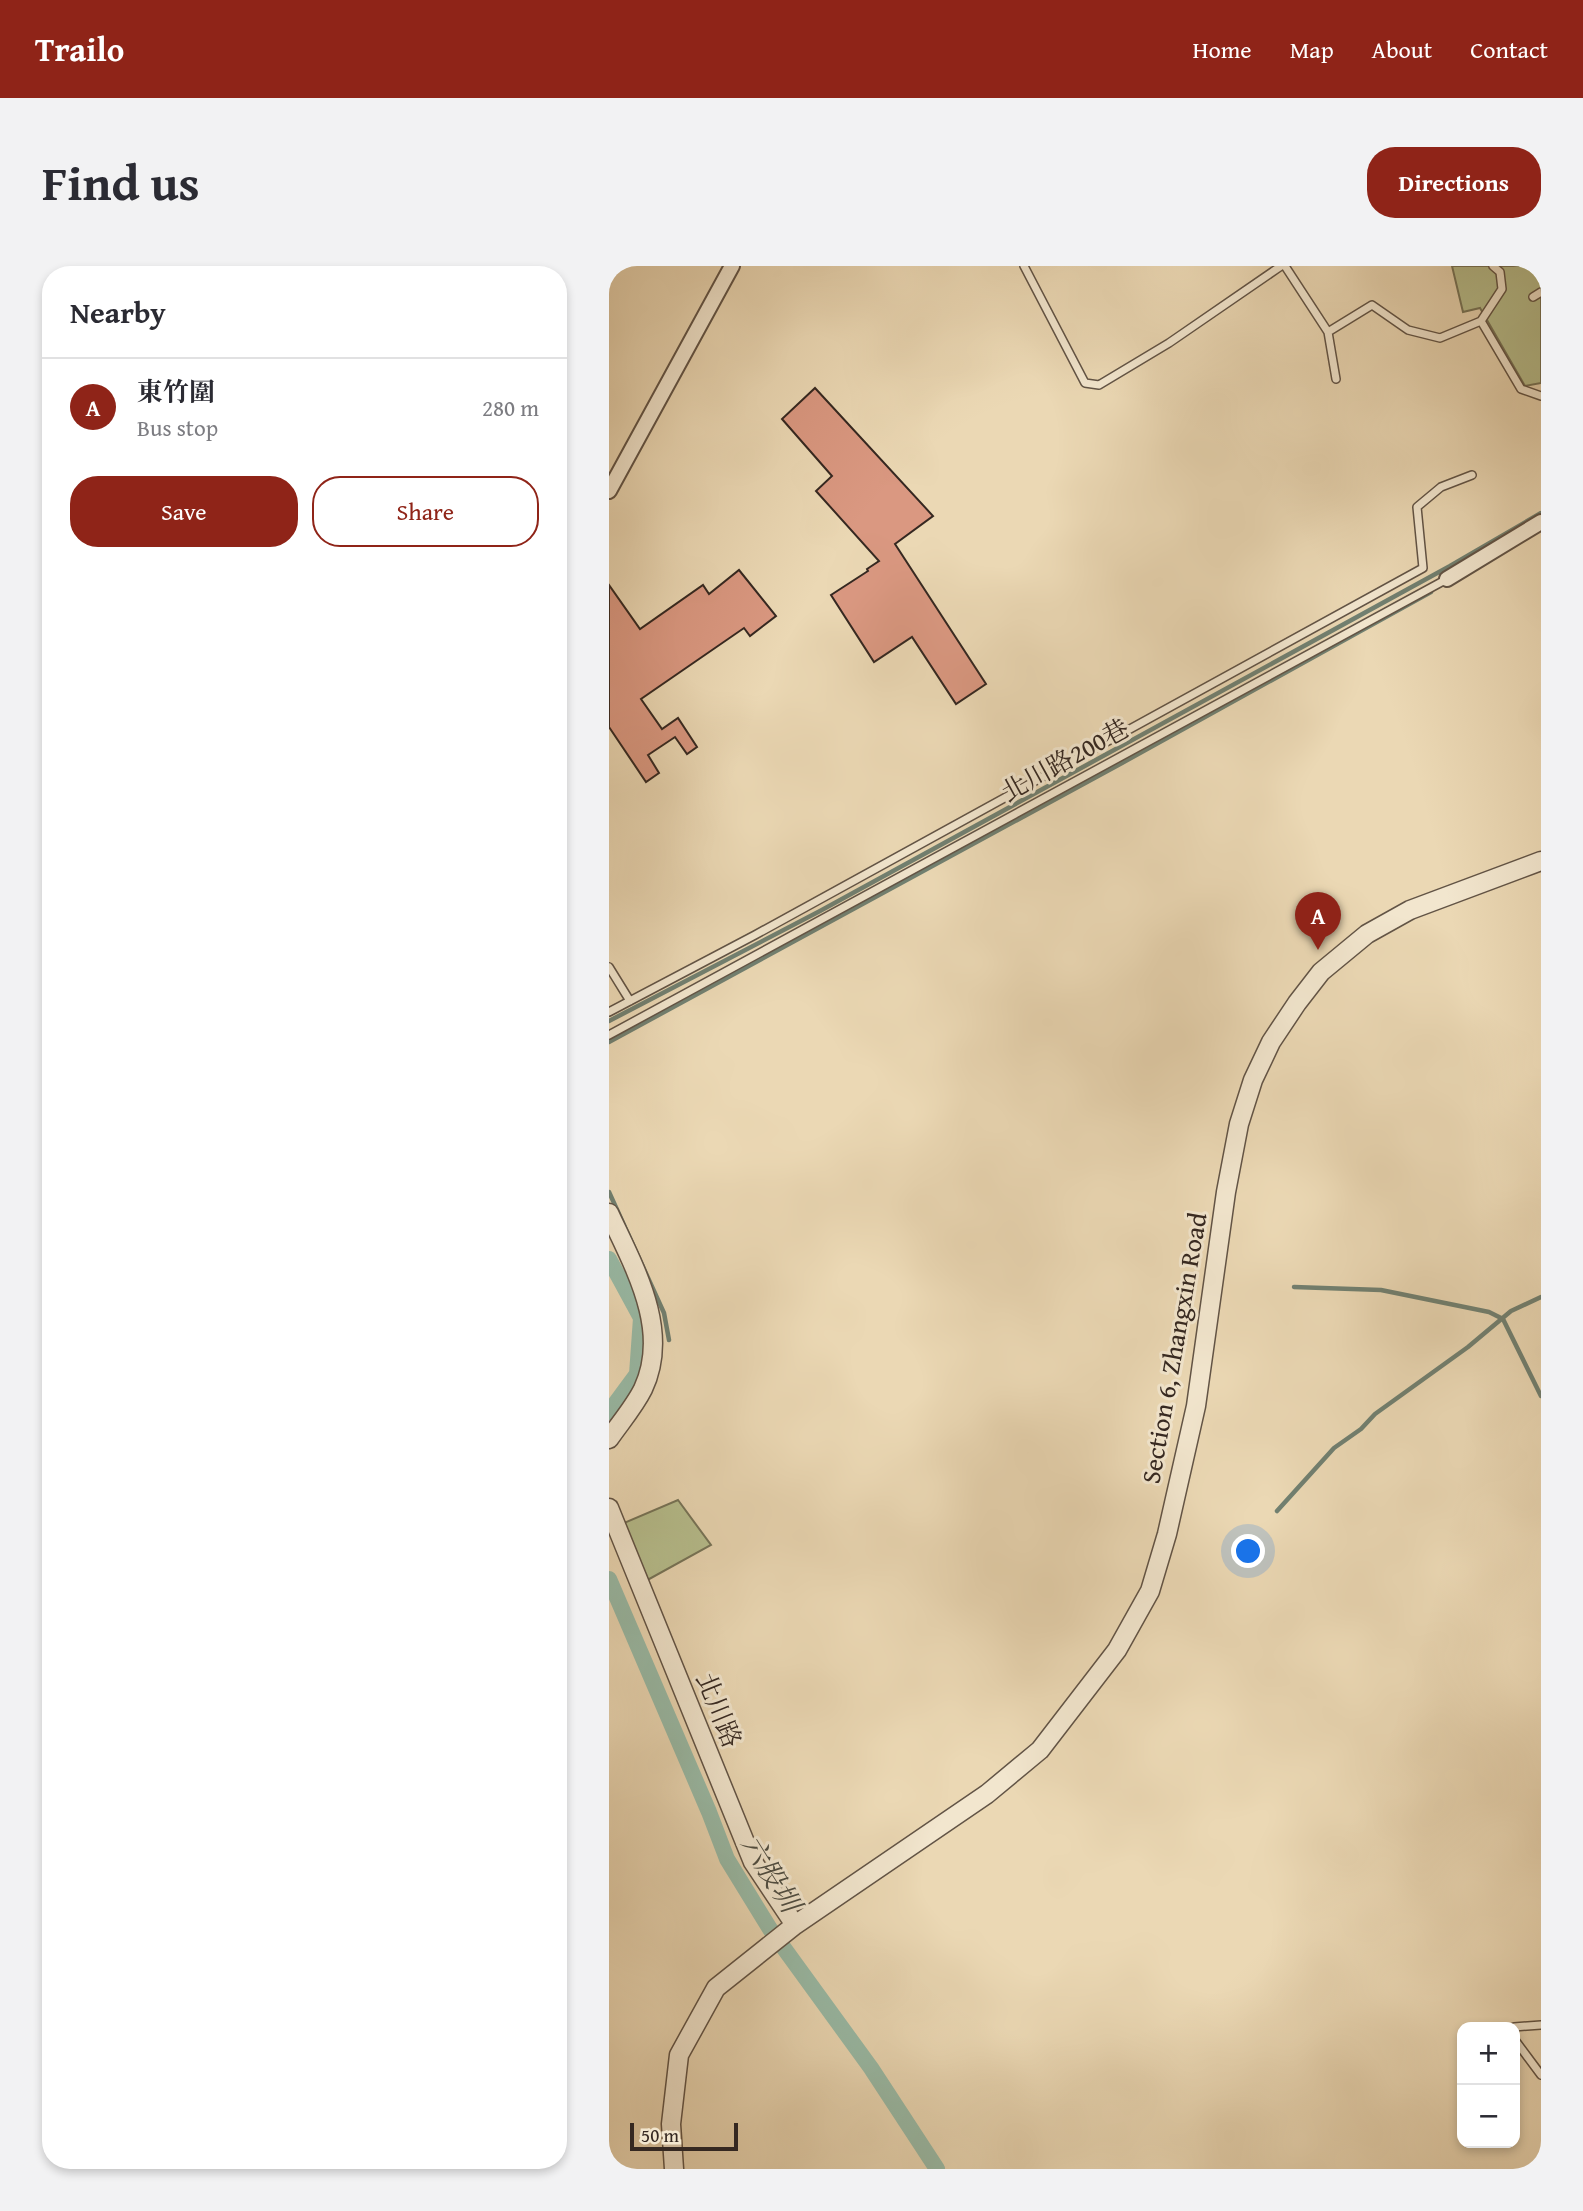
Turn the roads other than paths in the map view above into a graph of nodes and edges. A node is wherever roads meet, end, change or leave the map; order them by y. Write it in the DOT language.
graph roads {
  1 [pos="732,266"];
  2 [pos="1024,266"];
  3 [pos="1283,266"];
  4 [pos="1493,266"];
  5 [pos="1541,292"];
  6 [pos="1532,297"];
  7 [pos="1481,321"];
  8 [pos="1328,332"];
  9 [pos="1336,379"];
  10 [pos="1541,396"];
  11 [pos="1472,475"];
  12 [pos="609,491"];
  13 [pos="1541,522"];
  14 [pos="1447,579"];
  15 [pos="1541,861"];
  16 [pos="609,967"];
  17 [pos="630,1001"];
  18 [pos="609,1012"];
  19 [pos="609,1035"];
  20 [pos="609,1213"];
  21 [pos="609,1439"];
  22 [pos="609,1507"];
  23 [pos="795,1925"];
  24 [pos="1541,2025"];
  25 [pos="1520,2027"];
  26 [pos="1520,2047"];
  27 [pos="1541,2075"];
  28 [pos="674,2169"];
  1 -- 12 [label="street"];
  2 -- 3 [label="lane"];
  3 -- 8 [label="lane"];
  4 -- 7 [label="lane"];
  5 -- 6 [label="lane"];
  7 -- 8 [label="lane"];
  7 -- 10 [label="lane"];
  8 -- 9 [label="lane"];
  11 -- 17 [label="lane"];
  13 -- 14 [label="street, 北川路200巷"];
  14 -- 19 [label="lane, 北川路200巷"];
  15 -- 23 [label="street, Section 6, Zhangxin Road"];
  16 -- 17 [label="lane"];
  17 -- 18 [label="lane"];
  20 -- 21 [label="street"];
  22 -- 23 [label="street, 北川路"];
  23 -- 28 [label="street, Section 6, Zhangxin Road"];
  24 -- 25 [label="lane"];
  26 -- 27 [label="lane"];
}
